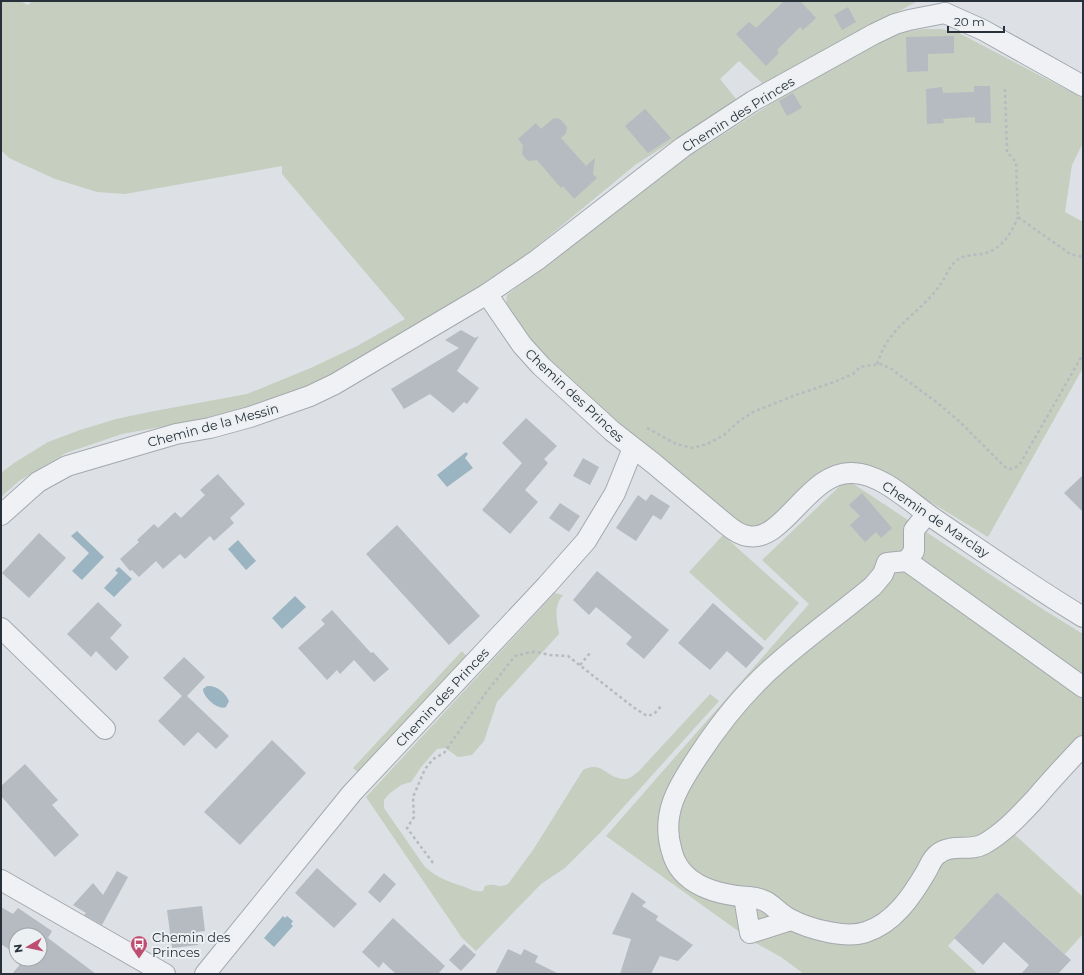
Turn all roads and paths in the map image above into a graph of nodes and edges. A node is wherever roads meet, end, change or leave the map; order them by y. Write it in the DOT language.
graph roads {
  1 [pos="948,7"];
  2 [pos="1083,86"];
  3 [pos="1004,89"];
  4 [pos="1018,217"];
  5 [pos="1083,257"];
  6 [pos="487,294"];
  7 [pos="1083,354"];
  8 [pos="877,364"];
  9 [pos="648,428"];
  10 [pos="634,448"];
  11 [pos="927,514"];
  12 [pos="1,515"];
  13 [pos="907,561"];
  14 [pos="1083,617"];
  15 [pos="1,628"];
  16 [pos="590,653"];
  17 [pos="580,665"];
  18 [pos="1083,687"];
  19 [pos="661,706"];
  20 [pos="105,729"];
  21 [pos="1083,746"];
  22 [pos="432,862"];
  23 [pos="1,880"];
  24 [pos="744,897"];
  25 [pos="791,920"];
  26 [pos="165,974"];
  27 [pos="205,974"];
  1 -- 2 [label="street"];
  1 -- 6 [label="street, Chemin des Princes"];
  3 -- 4 [label="path"];
  4 -- 5 [label="path"];
  4 -- 8 [label="path"];
  6 -- 10 [label="street, Chemin des Princes"];
  6 -- 12 [label="street, Chemin de la Messin"];
  7 -- 8 [label="path"];
  8 -- 9 [label="path"];
  10 -- 11 [label="street, Chemin de Marclay"];
  10 -- 27 [label="street, Chemin des Princes"];
  11 -- 13 [label="street"];
  11 -- 14 [label="street, Chemin de Marclay"];
  13 -- 18 [label="street"];
  13 -- 24 [label="street"];
  15 -- 20 [label="street"];
  16 -- 17 [label="path"];
  17 -- 19 [label="path"];
  17 -- 22 [label="path"];
  21 -- 25 [label="street"];
  23 -- 26 [label="street"];
  24 -- 25 [label="street"];
  24 -- 25 [label="street"];
}
